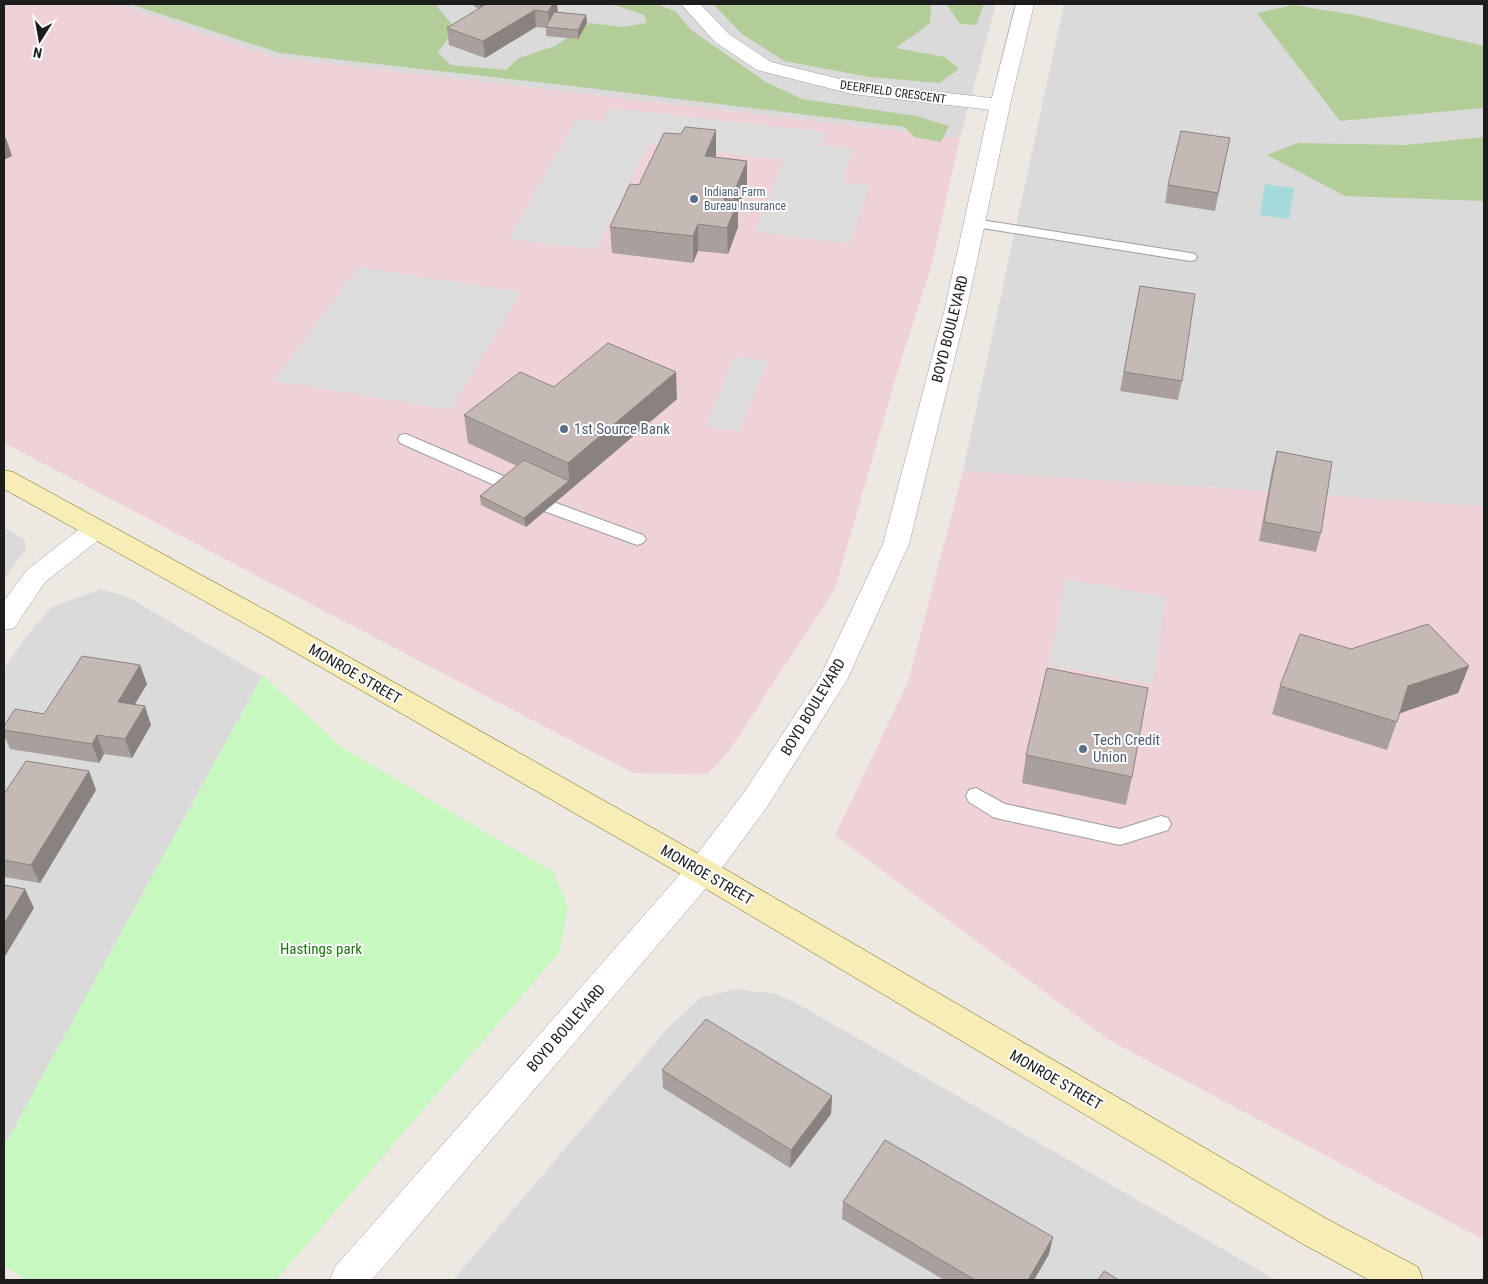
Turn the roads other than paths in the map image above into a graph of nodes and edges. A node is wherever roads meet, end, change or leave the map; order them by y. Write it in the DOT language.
graph roads {
  1 [pos="690,4"];
  2 [pos="1025,4"];
  3 [pos="1000,105"];
  4 [pos="975,223"];
  5 [pos="1190,257"];
  6 [pos="406,439"];
  7 [pos="4,478"];
  8 [pos="96,529"];
  9 [pos="637,539"];
  10 [pos="4,621"];
  11 [pos="976,796"];
  12 [pos="1161,824"];
  13 [pos="702,871"];
  14 [pos="348,1280"];
  15 [pos="1405,1280"];
  1 -- 3 [label="street, DEERFIELD CRESCENT"];
  2 -- 3 [label="street, BOYD BOULEVARD"];
  3 -- 4 [label="street, BOYD BOULEVARD"];
  4 -- 5 [label="lane"];
  4 -- 13 [label="street, BOYD BOULEVARD"];
  6 -- 9 [label="lane"];
  7 -- 8 [label="main road, MONROE STREET"];
  8 -- 10 [label="street"];
  8 -- 13 [label="main road, MONROE STREET"];
  11 -- 12 [label="lane"];
  13 -- 14 [label="street, BOYD BOULEVARD"];
  13 -- 15 [label="main road, MONROE STREET"];
}
